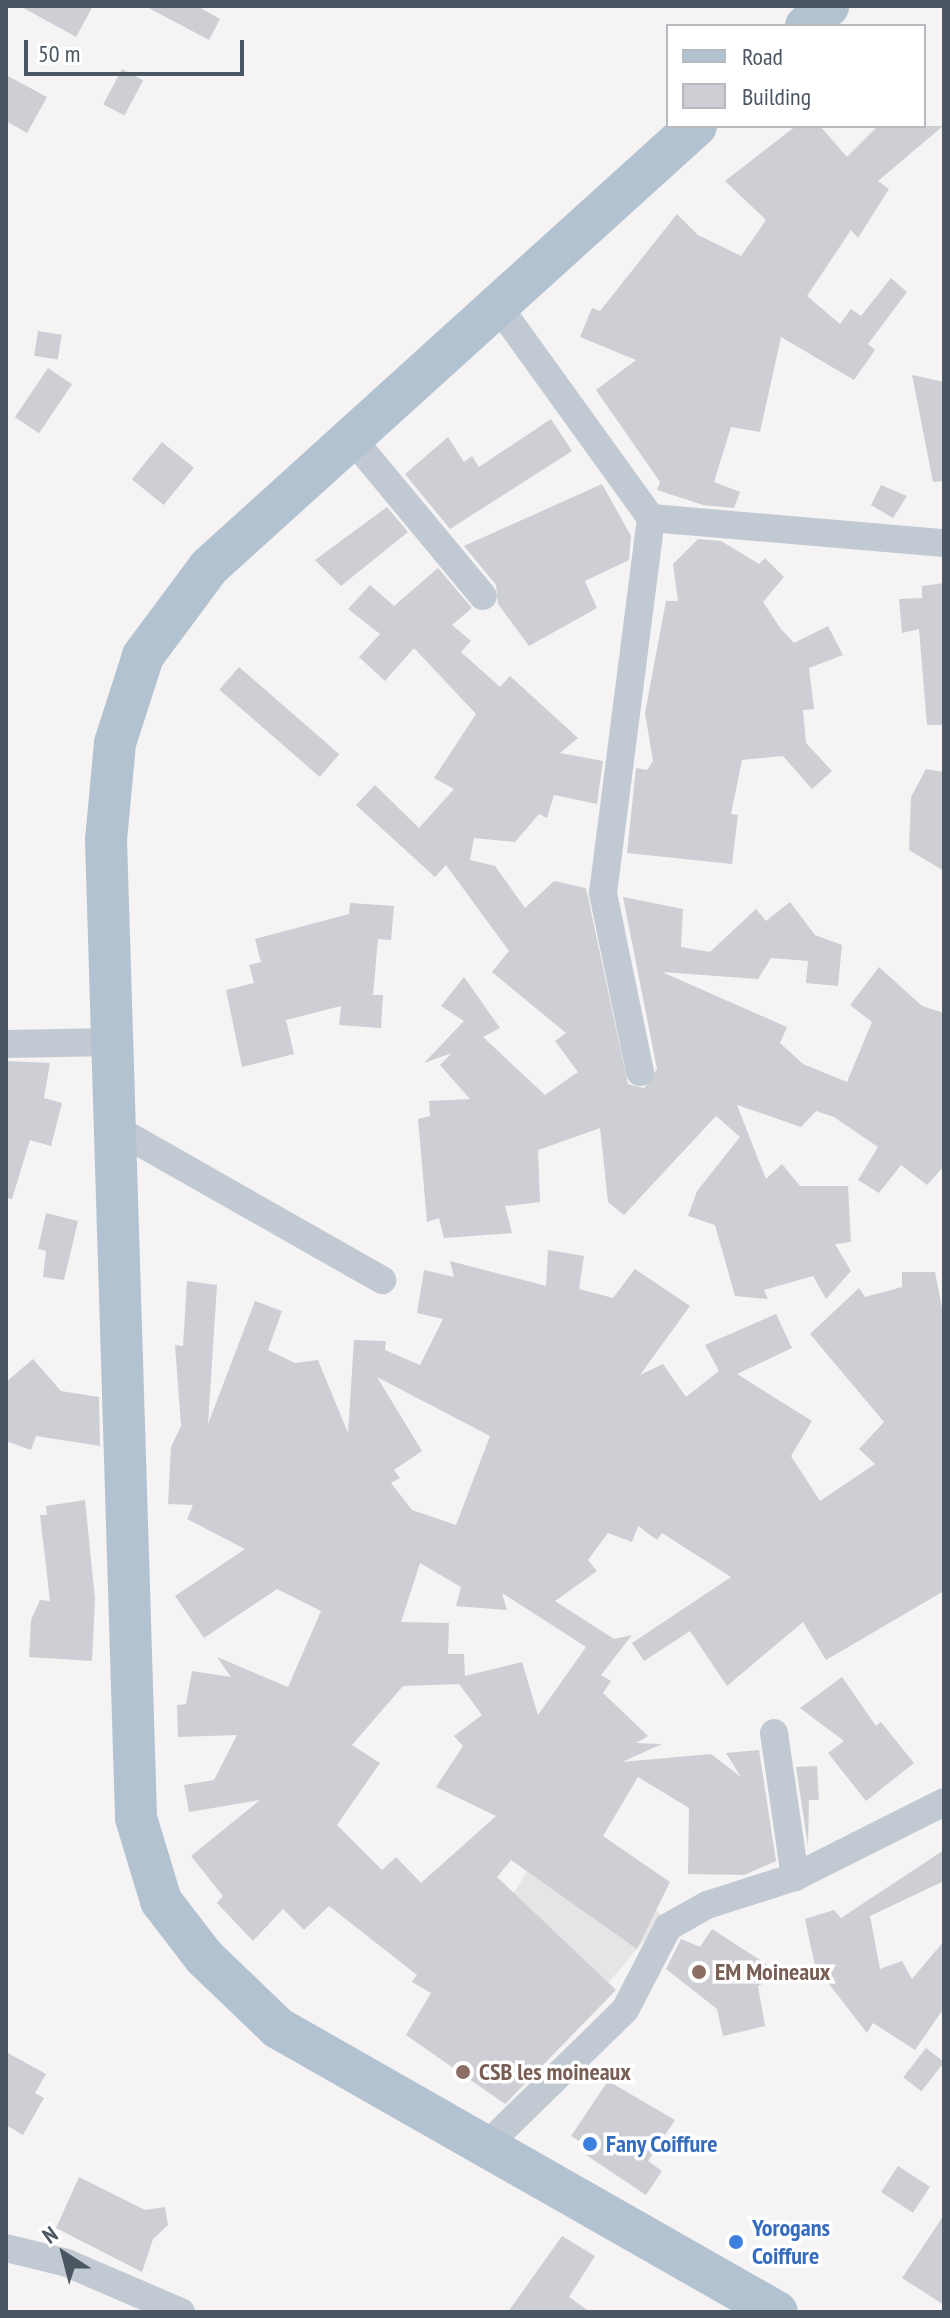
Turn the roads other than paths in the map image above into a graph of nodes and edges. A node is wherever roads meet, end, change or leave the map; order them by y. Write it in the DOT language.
graph roads {
  1 [pos="828,6"];
  2 [pos="808,24"];
  3 [pos="694,128"];
  4 [pos="498,306"];
  5 [pos="350,436"];
  6 [pos="651,518"];
  7 [pos="944,543"];
  8 [pos="483,596"];
  9 [pos="111,1042"];
  10 [pos="6,1044"];
  11 [pos="640,1072"];
  12 [pos="118,1130"];
  13 [pos="382,1280"];
  14 [pos="774,1733"];
  15 [pos="944,1802"];
  16 [pos="795,1877"];
  17 [pos="489,2143"];
  18 [pos="6,2248"];
  19 [pos="775,2311"];
  20 [pos="181,2312"];
  1 -- 2 [label="main road"];
  3 -- 4 [label="main road"];
  4 -- 5 [label="main road"];
  4 -- 6 [label="street"];
  5 -- 8 [label="street"];
  5 -- 9 [label="main road"];
  6 -- 7 [label="street"];
  6 -- 11 [label="street"];
  9 -- 10 [label="street"];
  9 -- 12 [label="main road"];
  12 -- 13 [label="street"];
  12 -- 17 [label="main road"];
  14 -- 16 [label="street"];
  15 -- 16 [label="street"];
  16 -- 17 [label="street"];
  17 -- 19 [label="main road"];
  18 -- 20 [label="street"];
}
